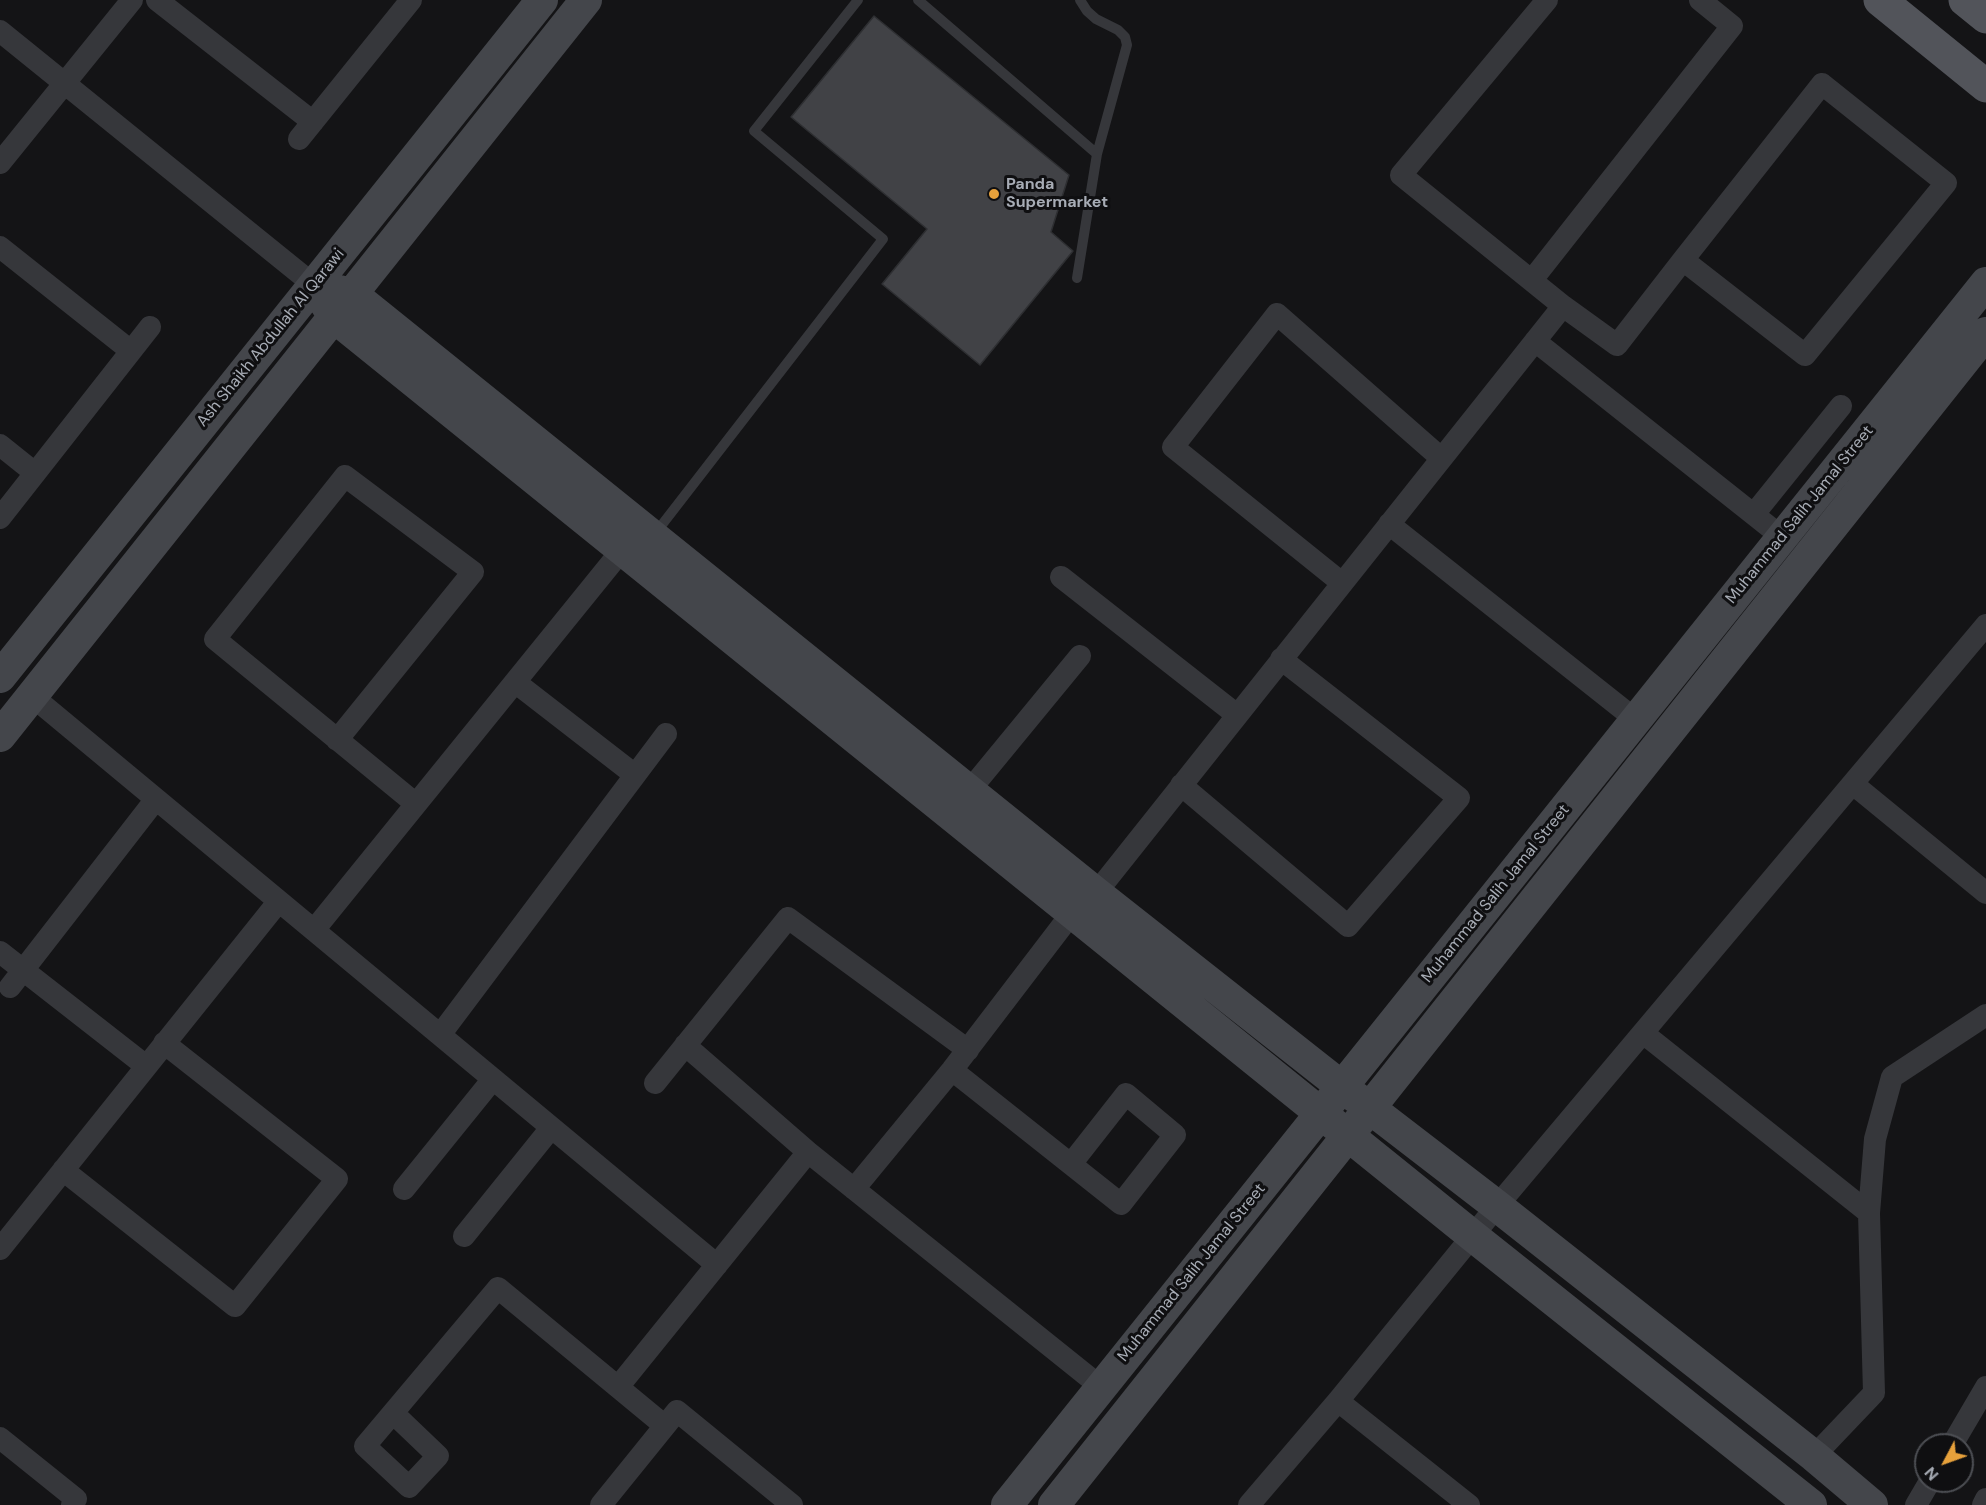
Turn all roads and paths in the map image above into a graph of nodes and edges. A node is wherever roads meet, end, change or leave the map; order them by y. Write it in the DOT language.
graph roads {
  1 [pos="132,0"];
  2 [pos="157,0"];
  3 [pos="411,0"];
  4 [pos="542,0"];
  5 [pos="586,0"];
  6 [pos="858,0"];
  7 [pos="918,0"];
  8 [pos="1080,0"];
  9 [pos="1547,0"];
  10 [pos="1700,0"];
  11 [pos="1880,0"];
  12 [pos="1965,0"];
  13 [pos="1986,17"];
  14 [pos="0,31"];
  15 [pos="65,84"];
  16 [pos="1986,86"];
  17 [pos="1096,154"];
  18 [pos="0,163"];
  19 [pos="0,247"];
  20 [pos="1683,260"];
  21 [pos="1077,278"];
  22 [pos="1532,280"];
  23 [pos="1986,283"];
  24 [pos="314,285"];
  25 [pos="343,306"];
  26 [pos="1563,306"];
  27 [pos="150,327"];
  28 [pos="1535,341"];
  29 [pos="1983,342"];
  30 [pos="131,351"];
  31 [pos="1841,406"];
  32 [pos="0,445"];
  33 [pos="1441,458"];
  34 [pos="35,473"];
  35 [pos="1754,514"];
  36 [pos="0,518"];
  37 [pos="1389,524"];
  38 [pos="653,537"];
  39 [pos="1782,537"];
  40 [pos="622,550"];
  41 [pos="1061,577"];
  42 [pos="1342,583"];
  43 [pos="1986,625"];
  44 [pos="1080,656"];
  45 [pos="1281,659"];
  46 [pos="3,668"];
  47 [pos="515,682"];
  48 [pos="32,696"];
  49 [pos="1237,715"];
  50 [pos="1635,719"];
  51 [pos="666,734"];
  52 [pos="0,736"];
  53 [pos="338,740"];
  54 [pos="635,776"];
  55 [pos="1853,784"];
  56 [pos="1181,785"];
  57 [pos="969,791"];
  58 [pos="156,799"];
  59 [pos="416,804"];
  60 [pos="1096,892"];
  61 [pos="1986,893"];
  62 [pos="279,901"];
  63 [pos="1072,913"];
  64 [pos="314,930"];
  65 [pos="0,952"];
  66 [pos="16,978"];
  67 [pos="1986,1015"];
  68 [pos="1643,1034"];
  69 [pos="440,1035"];
  70 [pos="164,1044"];
  71 [pos="685,1045"];
  72 [pos="968,1050"];
  73 [pos="146,1066"];
  74 [pos="952,1070"];
  75 [pos="493,1079"];
  76 [pos="655,1083"];
  77 [pos="1341,1086"];
  78 [pos="1371,1109"];
  79 [pos="1320,1112"];
  80 [pos="551,1128"];
  81 [pos="1349,1136"];
  82 [pos="808,1152"];
  83 [pos="1071,1164"];
  84 [pos="63,1170"];
  85 [pos="404,1189"];
  86 [pos="854,1189"];
  87 [pos="1497,1206"];
  88 [pos="1869,1213"];
  89 [pos="464,1236"];
  90 [pos="1474,1237"];
  91 [pos="0,1249"];
  92 [pos="717,1265"];
  93 [pos="618,1387"];
  94 [pos="1101,1387"];
  95 [pos="1986,1387"];
  96 [pos="1338,1401"];
  97 [pos="393,1413"];
  98 [pos="665,1426"];
  99 [pos="1959,1433"];
  100 [pos="0,1438"];
  101 [pos="1814,1456"];
  102 [pos="1986,1499"];
  103 [pos="72,1505"];
  104 [pos="601,1505"];
  105 [pos="792,1505"];
  106 [pos="1007,1505"];
  107 [pos="1054,1505"];
  108 [pos="1249,1505"];
  109 [pos="1469,1505"];
  110 [pos="1811,1505"];
  111 [pos="1872,1505"];
  112 [pos="1983,1505"];
  1 -- 15 [label="street"];
  2 -- 3 [label="street"];
  4 -- 24 [label="street, Ash Shaikh Abdullah Al Qarawi"];
  5 -- 25 [label="street"];
  6 -- 38 [label="lane"];
  7 -- 17 [label="lane"];
  8 -- 17 [label="lane"];
  9 -- 22 [label="street"];
  10 -- 22 [label="street"];
  11 -- 16 [label="main road"];
  12 -- 13 [label="main road"];
  14 -- 15 [label="street"];
  15 -- 18 [label="street"];
  15 -- 24 [label="street"];
  17 -- 21 [label="lane"];
  19 -- 30 [label="street"];
  20 -- 20 [label="street"];
  20 -- 26 [label="street"];
  22 -- 26 [label="street"];
  23 -- 39 [label="street, Muhammad Salih Jamal Street"];
  24 -- 25 [label="street"];
  24 -- 46 [label="street, Ash Shaikh Abdullah Al Qarawi"];
  25 -- 38 [label="street"];
  25 -- 40 [label="street"];
  25 -- 48 [label="street"];
  26 -- 28 [label="street"];
  27 -- 30 [label="street"];
  28 -- 33 [label="street"];
  28 -- 35 [label="street"];
  29 -- 78 [label="street, Muhammad Salih Jamal Street"];
  30 -- 34 [label="street"];
  31 -- 35 [label="street"];
  32 -- 34 [label="street"];
  33 -- 37 [label="street"];
  33 -- 42 [label="street"];
  34 -- 36 [label="street"];
  35 -- 39 [label="street"];
  37 -- 42 [label="street"];
  37 -- 50 [label="street"];
  38 -- 57 [label="street"];
  39 -- 50 [label="street, Muhammad Salih Jamal Street"];
  40 -- 47 [label="street"];
  40 -- 63 [label="street"];
  41 -- 49 [label="street"];
  42 -- 45 [label="street"];
  43 -- 55 [label="street"];
  44 -- 57 [label="street"];
  45 -- 49 [label="street"];
  45 -- 56 [label="street"];
  47 -- 54 [label="street"];
  47 -- 59 [label="street"];
  48 -- 52 [label="street"];
  48 -- 58 [label="street"];
  49 -- 56 [label="street"];
  50 -- 77 [label="street, Muhammad Salih Jamal Street"];
  51 -- 54 [label="street"];
  53 -- 53 [label="street"];
  53 -- 59 [label="street"];
  54 -- 69 [label="street"];
  55 -- 61 [label="street"];
  55 -- 68 [label="street"];
  56 -- 60 [label="street"];
  57 -- 60 [label="street"];
  58 -- 62 [label="street"];
  58 -- 66 [label="street"];
  59 -- 64 [label="street"];
  60 -- 77 [label="street"];
  62 -- 64 [label="street"];
  62 -- 70 [label="street"];
  63 -- 72 [label="street"];
  63 -- 79 [label="street"];
  64 -- 69 [label="street"];
  65 -- 66 [label="street"];
  66 -- 73 [label="street"];
  67 -- 88 [label="street"];
  68 -- 87 [label="street"];
  68 -- 88 [label="street"];
  69 -- 75 [label="street"];
  70 -- 73 [label="street"];
  70 -- 84 [label="street"];
  71 -- 72 [label="street"];
  71 -- 76 [label="street"];
  71 -- 82 [label="street"];
  72 -- 74 [label="street"];
  73 -- 84 [label="street"];
  74 -- 83 [label="street"];
  74 -- 86 [label="street"];
  75 -- 80 [label="street"];
  75 -- 85 [label="street"];
  77 -- 78 [label="street"];
  77 -- 79 [label="street, Muhammad Salih Jamal Street"];
  78 -- 81 [label="street, Muhammad Salih Jamal Street"];
  78 -- 87 [label="street"];
  79 -- 81 [label="street"];
  79 -- 94 [label="street, Muhammad Salih Jamal Street"];
  80 -- 89 [label="street"];
  80 -- 92 [label="street"];
  81 -- 90 [label="street"];
  81 -- 107 [label="street, Muhammad Salih Jamal Street"];
  82 -- 86 [label="street"];
  82 -- 92 [label="street"];
  83 -- 83 [label="street"];
  84 -- 91 [label="street"];
  86 -- 94 [label="street"];
  87 -- 90 [label="street"];
  87 -- 101 [label="street"];
  88 -- 101 [label="street"];
  90 -- 96 [label="street"];
  90 -- 110 [label="street"];
  92 -- 93 [label="street"];
  93 -- 97 [label="street"];
  93 -- 98 [label="street"];
  94 -- 106 [label="street, Muhammad Salih Jamal Street"];
  95 -- 99 [label="street"];
  96 -- 108 [label="street"];
  96 -- 109 [label="street"];
  98 -- 104 [label="street"];
  98 -- 105 [label="street"];
  100 -- 103 [label="street"];
  101 -- 111 [label="street"];
  102 -- 112 [label="street"];
}
